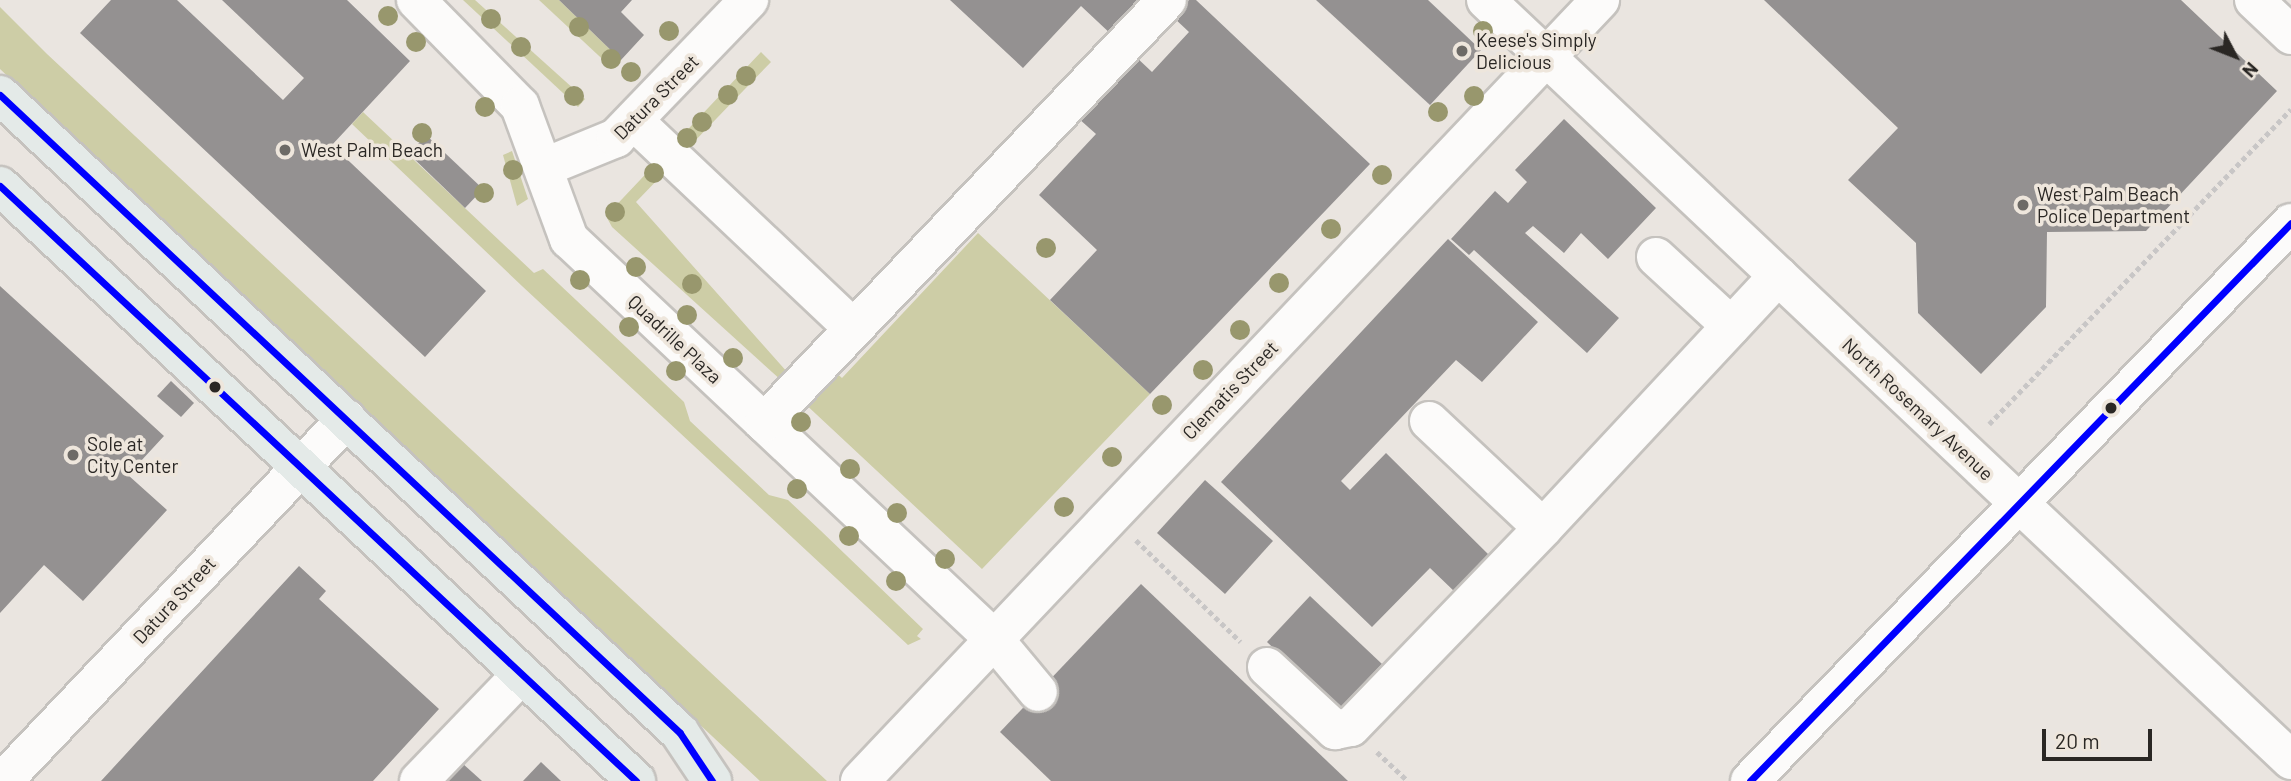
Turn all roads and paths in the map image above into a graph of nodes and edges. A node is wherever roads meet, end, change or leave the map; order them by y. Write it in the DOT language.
graph roads {
  1 [pos="416,0"];
  2 [pos="749,0"];
  3 [pos="1167,0"];
  4 [pos="1486,0"];
  5 [pos="1600,0"];
  6 [pos="2261,2"];
  7 [pos="2291,35"];
  8 [pos="1546,57"];
  9 [pos="0,95"];
  10 [pos="2291,109"];
  11 [pos="635,122"];
  12 [pos="545,167"];
  13 [pos="0,186"];
  14 [pos="2291,223"];
  15 [pos="1656,257"];
  16 [pos="1778,276"];
  17 [pos="1731,326"];
  18 [pos="854,329"];
  19 [pos="346,419"];
  20 [pos="1429,421"];
  21 [pos="1992,421"];
  22 [pos="764,423"];
  23 [pos="300,467"];
  24 [pos="2021,506"];
  25 [pos="1111,516"];
  26 [pos="1542,528"];
  27 [pos="993,638"];
  28 [pos="1267,667"];
  29 [pos="521,675"];
  30 [pos="1038,692"];
  31 [pos="2291,760"];
  32 [pos="3,781"];
  33 [pos="419,781"];
  34 [pos="636,781"];
  35 [pos="712,781"];
  36 [pos="860,781"];
  37 [pos="1750,781"];
  1 -- 12 [label="street, Quadrille Plaza"];
  2 -- 11 [label="street, Datura Street"];
  3 -- 18 [label="street"];
  4 -- 8 [label="street, North Rosemary Avenue"];
  5 -- 8 [label="street, Clematis Street"];
  6 -- 7 [label="street"];
  8 -- 16 [label="street, North Rosemary Avenue"];
  8 -- 25 [label="street, Clematis Street"];
  9 -- 19 [label="main road"];
  10 -- 21 [label="path"];
  11 -- 12 [label="street, Datura Street"];
  11 -- 18 [label="street"];
  12 -- 22 [label="street, Quadrille Plaza"];
  13 -- 23 [label="main road"];
  14 -- 24 [label="street"];
  15 -- 17 [label="street"];
  16 -- 17 [label="street"];
  16 -- 24 [label="street, North Rosemary Avenue"];
  17 -- 26 [label="street"];
  18 -- 22 [label="street"];
  19 -- 23 [label="street, Datura Street"];
  19 -- 35 [label="main road"];
  20 -- 26 [label="street"];
  22 -- 27 [label="street, Quadrille Plaza"];
  23 -- 29 [label="main road"];
  23 -- 32 [label="street, Datura Street"];
  24 -- 31 [label="street, North Rosemary Avenue"];
  24 -- 37 [label="street"];
  25 -- 27 [label="street, Clematis Street"];
  25 -- 28 [label="path"];
  26 -- 28 [label="street"];
  27 -- 30 [label="street, Quadrille Plaza"];
  27 -- 36 [label="street, Clematis Street"];
  29 -- 33 [label="street"];
  29 -- 34 [label="main road"];
}
